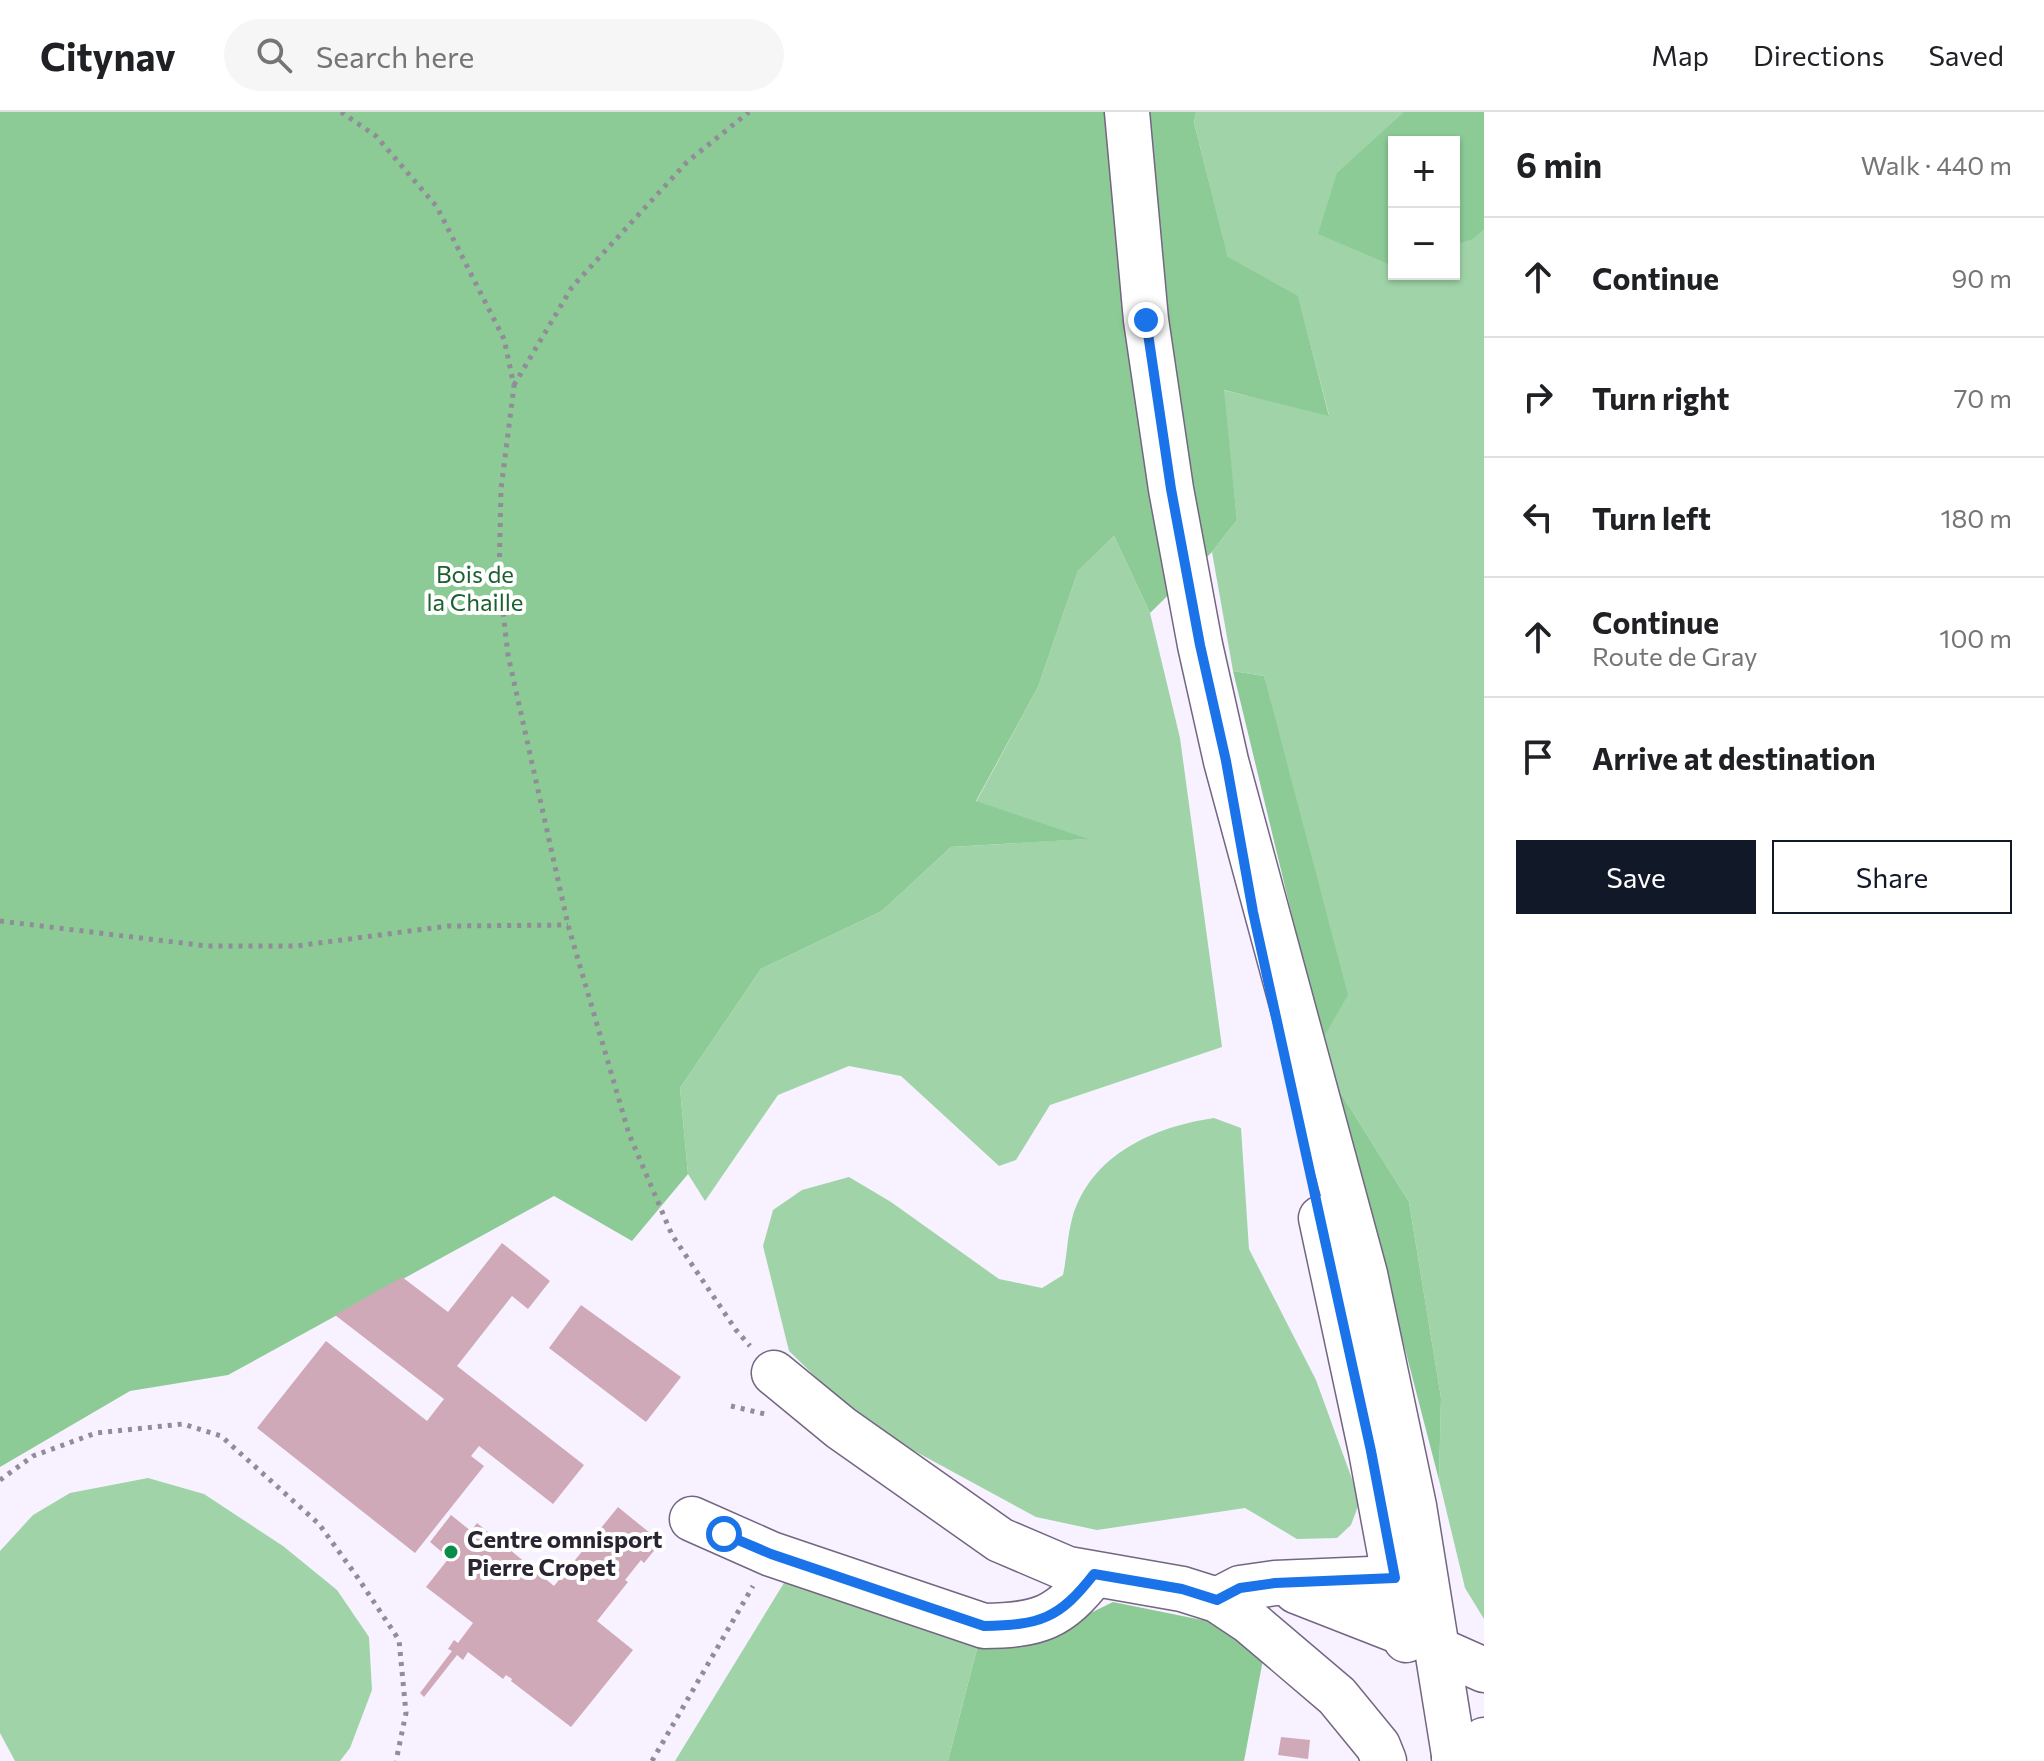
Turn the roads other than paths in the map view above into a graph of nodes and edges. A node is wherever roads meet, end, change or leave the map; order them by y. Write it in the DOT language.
graph roads {
  1 [pos="1127,112"];
  2 [pos="1226,761"];
  3 [pos="774,1373"];
  4 [pos="692,1519"];
  5 [pos="1094,1574"];
  6 [pos="1395,1578"];
  7 [pos="1275,1583"];
  8 [pos="1217,1600"];
  9 [pos="1451,1655"];
  10 [pos="1451,1756"];
  11 [pos="1384,1761"];
  1 -- 2 [label="main road"];
  2 -- 6 [label="main road"];
  2 -- 9 [label="main road"];
  3 -- 5 [label="main road"];
  4 -- 5 [label="main road"];
  5 -- 8 [label="main road"];
  6 -- 7 [label="main road"];
  6 -- 9 [label="main road"];
  7 -- 8 [label="main road"];
  7 -- 9 [label="main road"];
  8 -- 11 [label="main road"];
  9 -- 10 [label="main road"];
}
